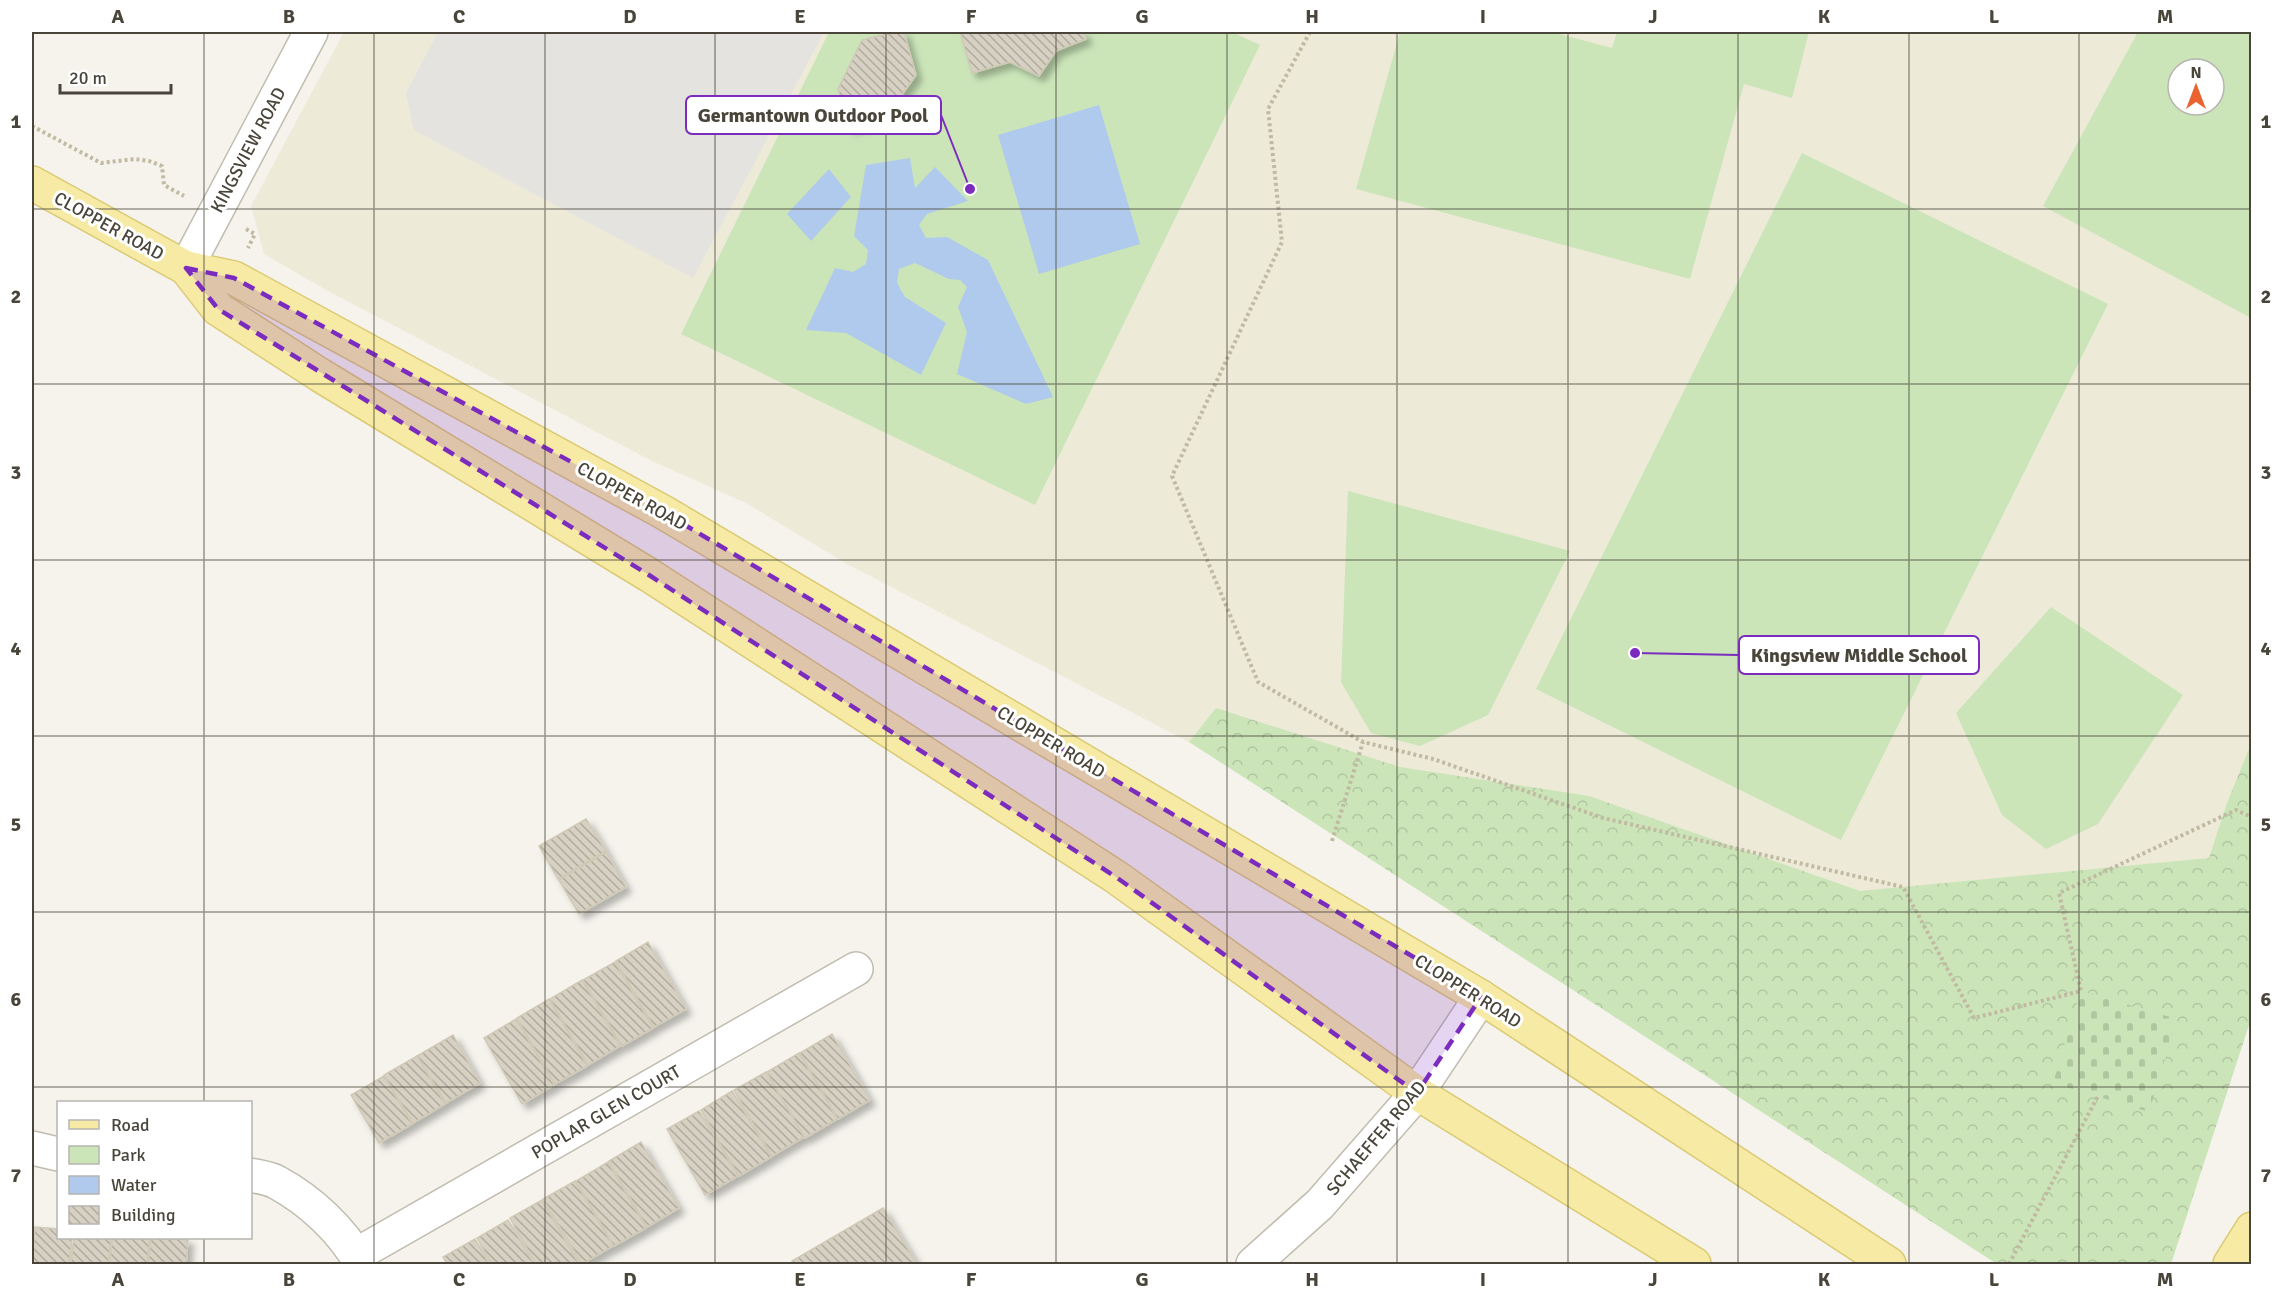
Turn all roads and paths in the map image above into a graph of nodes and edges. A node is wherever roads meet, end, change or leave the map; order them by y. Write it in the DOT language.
graph roads {
  1 [pos="311,32"];
  2 [pos="1310,32"];
  3 [pos="32,183"];
  4 [pos="186,268"];
  5 [pos="1363,742"];
  6 [pos="2252,818"];
  7 [pos="1332,842"];
  8 [pos="856,969"];
  9 [pos="1481,997"];
  10 [pos="1417,1093"];
  11 [pos="2098,1096"];
  12 [pos="32,1148"];
  13 [pos="57,1154"];
  14 [pos="252,1175"];
  15 [pos="2252,1230"];
  16 [pos="2252,1239"];
  17 [pos="358,1260"];
  18 [pos="1253,1264"];
  19 [pos="1694,1264"];
  20 [pos="1889,1264"];
  21 [pos="2009,1264"];
  22 [pos="2230,1264"];
  23 [pos="2244,1264"];
  1 -- 4 [label="street, KINGSVIEW ROAD"];
  2 -- 5 [label="path"];
  3 -- 4 [label="main road, CLOPPER ROAD"];
  4 -- 9 [label="main road, CLOPPER ROAD"];
  4 -- 10 [label="main road, CLOPPER ROAD"];
  5 -- 6 [label="path"];
  5 -- 7 [label="path"];
  8 -- 17 [label="street, POPLAR GLEN COURT"];
  9 -- 10 [label="street, SCHAEFFER ROAD"];
  9 -- 20 [label="main road, CLOPPER ROAD"];
  10 -- 18 [label="street, SCHAEFFER ROAD"];
  10 -- 19 [label="main road, CLOPPER ROAD"];
  11 -- 21 [label="path"];
  12 -- 13 [label="street"];
  14 -- 17 [label="street"];
  15 -- 22 [label="main road"];
  16 -- 23 [label="main road"];
}
